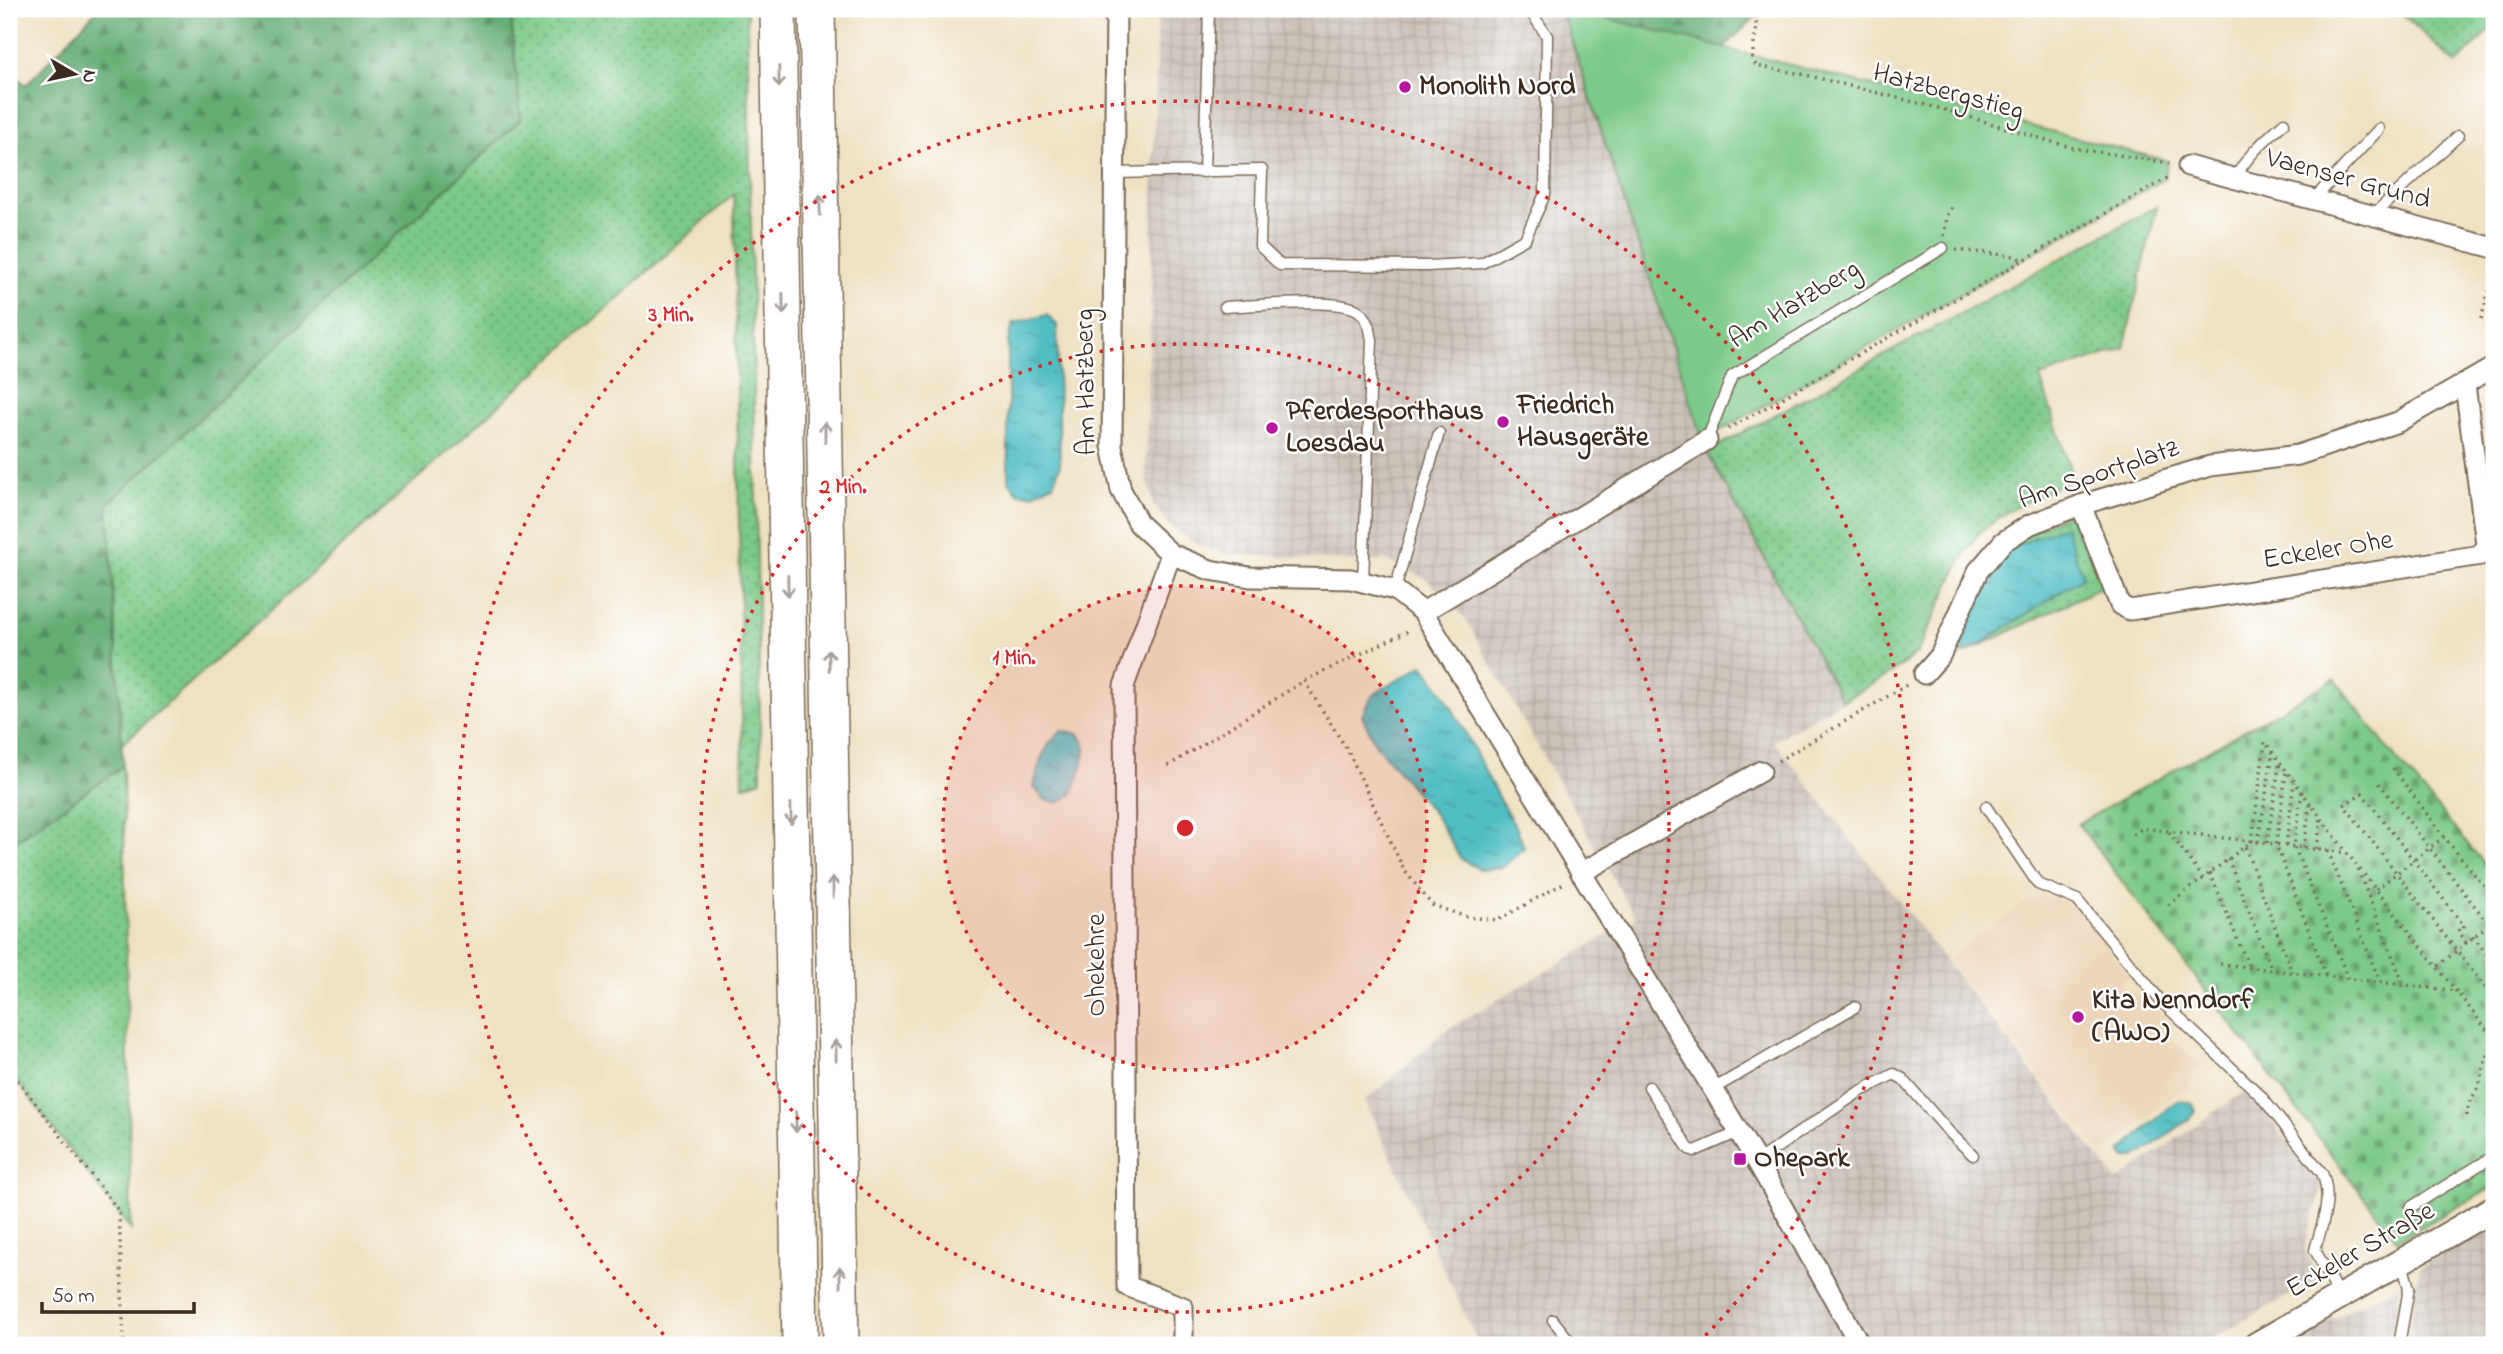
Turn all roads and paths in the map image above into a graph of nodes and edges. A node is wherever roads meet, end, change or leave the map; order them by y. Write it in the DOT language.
graph roads {
  1 [pos="778,9"];
  2 [pos="817,9"];
  3 [pos="1116,9"];
  4 [pos="1209,9"];
  5 [pos="1529,9"];
  6 [pos="1752,9"];
  7 [pos="2284,123"];
  8 [pos="2379,129"];
  9 [pos="2458,136"];
  10 [pos="2188,166"];
  11 [pos="1204,172"];
  12 [pos="1115,173"];
  13 [pos="2235,179"];
  14 [pos="2314,199"];
  15 [pos="1953,204"];
  16 [pos="2373,215"];
  17 [pos="1943,248"];
  18 [pos="2494,248"];
  19 [pos="2022,260"];
  20 [pos="2494,280"];
  21 [pos="1225,307"];
  22 [pos="2481,319"];
  23 [pos="2494,367"];
  24 [pos="2465,385"];
  25 [pos="1439,433"];
  26 [pos="1707,440"];
  27 [pos="2081,505"];
  28 [pos="1171,554"];
  29 [pos="1363,582"];
  30 [pos="1395,590"];
  31 [pos="1423,612"];
  32 [pos="1924,674"];
  33 [pos="1304,681"];
  34 [pos="2273,752"];
  35 [pos="2280,761"];
  36 [pos="1168,766"];
  37 [pos="2393,768"];
  38 [pos="1761,771"];
  39 [pos="2287,771"];
  40 [pos="2295,781"];
  41 [pos="2379,783"];
  42 [pos="2302,792"];
  43 [pos="2310,802"];
  44 [pos="1986,807"];
  45 [pos="2321,817"];
  46 [pos="2169,831"];
  47 [pos="2133,834"];
  48 [pos="2444,837"];
  49 [pos="2252,841"];
  50 [pos="2258,842"];
  51 [pos="2267,843"];
  52 [pos="2276,844"];
  53 [pos="2286,845"];
  54 [pos="2294,846"];
  55 [pos="2245,847"];
  56 [pos="2304,848"];
  57 [pos="2430,848"];
  58 [pos="2316,849"];
  59 [pos="2328,851"];
  60 [pos="2347,853"];
  61 [pos="2228,859"];
  62 [pos="2413,860"];
  63 [pos="2356,865"];
  64 [pos="1581,873"];
  65 [pos="2210,873"];
  66 [pos="2397,873"];
  67 [pos="2203,878"];
  68 [pos="2375,889"];
  69 [pos="2494,898"];
  70 [pos="2168,905"];
  71 [pos="2494,920"];
  72 [pos="2488,923"];
  73 [pos="2494,931"];
  74 [pos="2473,936"];
  75 [pos="2466,943"];
  76 [pos="2456,952"];
  77 [pos="2220,964"];
  78 [pos="2494,964"];
  79 [pos="2438,966"];
  80 [pos="2249,967"];
  81 [pos="2272,970"];
  82 [pos="2292,972"];
  83 [pos="2326,976"];
  84 [pos="2348,979"];
  85 [pos="2380,982"];
  86 [pos="2404,985"];
  87 [pos="2457,991"];
  88 [pos="2494,999"];
  89 [pos="1855,1007"];
  90 [pos="2493,1037"];
  91 [pos="9,1069"];
  92 [pos="1649,1087"];
  93 [pos="1713,1089"];
  94 [pos="2467,1116"];
  95 [pos="1739,1132"];
  96 [pos="1973,1155"];
  97 [pos="2494,1156"];
  98 [pos="1757,1161"];
  99 [pos="2411,1207"];
  100 [pos="2494,1208"];
  101 [pos="2402,1263"];
  102 [pos="2340,1298"];
  103 [pos="1553,1320"];
  104 [pos="124,1345"];
  105 [pos="800,1345"];
  106 [pos="841,1345"];
  107 [pos="1183,1345"];
  108 [pos="1573,1345"];
  109 [pos="1860,1345"];
  110 [pos="2256,1345"];
  111 [pos="2399,1345"];
  1 -- 105 [label="highway, one-way"];
  106 -- 2 [label="highway, one-way"];
  3 -- 12 [label="street, Am Hatzberg"];
  4 -- 11 [label="lane"];
  5 -- 11 [label="lane"];
  6 -- 10 [label="path, Hatzbergstieg"];
  7 -- 13 [label="lane"];
  8 -- 14 [label="lane"];
  9 -- 16 [label="lane"];
  10 -- 13 [label="street, Vaenser Grund"];
  10 -- 19 [label="path"];
  11 -- 12 [label="lane"];
  12 -- 28 [label="street, Am Hatzberg"];
  13 -- 14 [label="street, Vaenser Grund"];
  14 -- 16 [label="street, Vaenser Grund"];
  15 -- 17 [label="path"];
  16 -- 18 [label="street, Vaenser Grund"];
  17 -- 19 [label="path"];
  17 -- 26 [label="lane, Am Hatzberg"];
  19 -- 26 [label="path"];
  20 -- 22 [label="path"];
  21 -- 29 [label="lane"];
  23 -- 24 [label="street, Am Sportplatz"];
  24 -- 27 [label="street, Am Sportplatz"];
  24 -- 27 [label="street, Eckeler Ohe"];
  25 -- 30 [label="lane"];
  26 -- 31 [label="street"];
  27 -- 32 [label="street, Am Sportplatz"];
  28 -- 29 [label="street, Am Hatzberg"];
  28 -- 107 [label="street, Ohekehre"];
  29 -- 30 [label="street, Am Hatzberg"];
  30 -- 31 [label="street, Am Hatzberg"];
  31 -- 33 [label="path"];
  31 -- 64 [label="street, Am Hatzberg"];
  32 -- 38 [label="path"];
  33 -- 36 [label="path"];
  33 -- 64 [label="path"];
  34 -- 35 [label="path"];
  34 -- 49 [label="path"];
  34 -- 50 [label="path"];
  35 -- 39 [label="path"];
  35 -- 51 [label="path"];
  37 -- 48 [label="path"];
  38 -- 64 [label="street"];
  39 -- 40 [label="path"];
  39 -- 52 [label="path"];
  40 -- 42 [label="path"];
  40 -- 53 [label="path"];
  41 -- 57 [label="path"];
  42 -- 43 [label="path"];
  42 -- 54 [label="path"];
  43 -- 45 [label="path"];
  43 -- 56 [label="path"];
  44 -- 102 [label="lane"];
  45 -- 58 [label="path"];
  45 -- 60 [label="path"];
  46 -- 47 [label="path"];
  46 -- 49 [label="path"];
  46 -- 67 [label="path"];
  48 -- 57 [label="path"];
  48 -- 69 [label="path"];
  49 -- 50 [label="path"];
  49 -- 55 [label="path"];
  50 -- 51 [label="path"];
  51 -- 52 [label="path"];
  52 -- 53 [label="path"];
  52 -- 83 [label="path"];
  53 -- 54 [label="path"];
  54 -- 56 [label="path"];
  54 -- 84 [label="path"];
  55 -- 61 [label="path"];
  55 -- 82 [label="path"];
  56 -- 58 [label="path"];
  57 -- 62 [label="path"];
  57 -- 72 [label="path"];
  58 -- 59 [label="path"];
  59 -- 60 [label="path"];
  59 -- 85 [label="path"];
  60 -- 63 [label="path"];
  61 -- 65 [label="path"];
  61 -- 81 [label="path"];
  62 -- 66 [label="path"];
  62 -- 66 [label="path"];
  62 -- 75 [label="path"];
  63 -- 68 [label="path"];
  63 -- 86 [label="path"];
  64 -- 93 [label="street"];
  65 -- 67 [label="path"];
  65 -- 80 [label="path"];
  66 -- 68 [label="path"];
  66 -- 76 [label="path"];
  67 -- 70 [label="path"];
  68 -- 79 [label="path"];
  71 -- 72 [label="path"];
  72 -- 73 [label="path"];
  72 -- 74 [label="path"];
  74 -- 75 [label="path"];
  74 -- 78 [label="path"];
  75 -- 76 [label="path"];
  76 -- 79 [label="path"];
  76 -- 88 [label="path"];
  77 -- 80 [label="path"];
  79 -- 87 [label="path"];
  80 -- 81 [label="path"];
  81 -- 82 [label="path"];
  82 -- 83 [label="path"];
  83 -- 84 [label="path"];
  84 -- 85 [label="path"];
  85 -- 86 [label="path"];
  86 -- 87 [label="path"];
  87 -- 90 [label="path"];
  89 -- 93 [label="lane"];
  90 -- 94 [label="path"];
  91 -- 104 [label="path"];
  92 -- 95 [label="lane"];
  93 -- 95 [label="street"];
  95 -- 98 [label="street"];
  96 -- 98 [label="lane"];
  97 -- 99 [label="lane"];
  98 -- 109 [label="street"];
  100 -- 101 [label="street, Eckeler Straße"];
  101 -- 102 [label="street, Eckeler Straße"];
  101 -- 111 [label="lane"];
  102 -- 110 [label="street, Eckeler Straße"];
  103 -- 108 [label="lane"];
}
